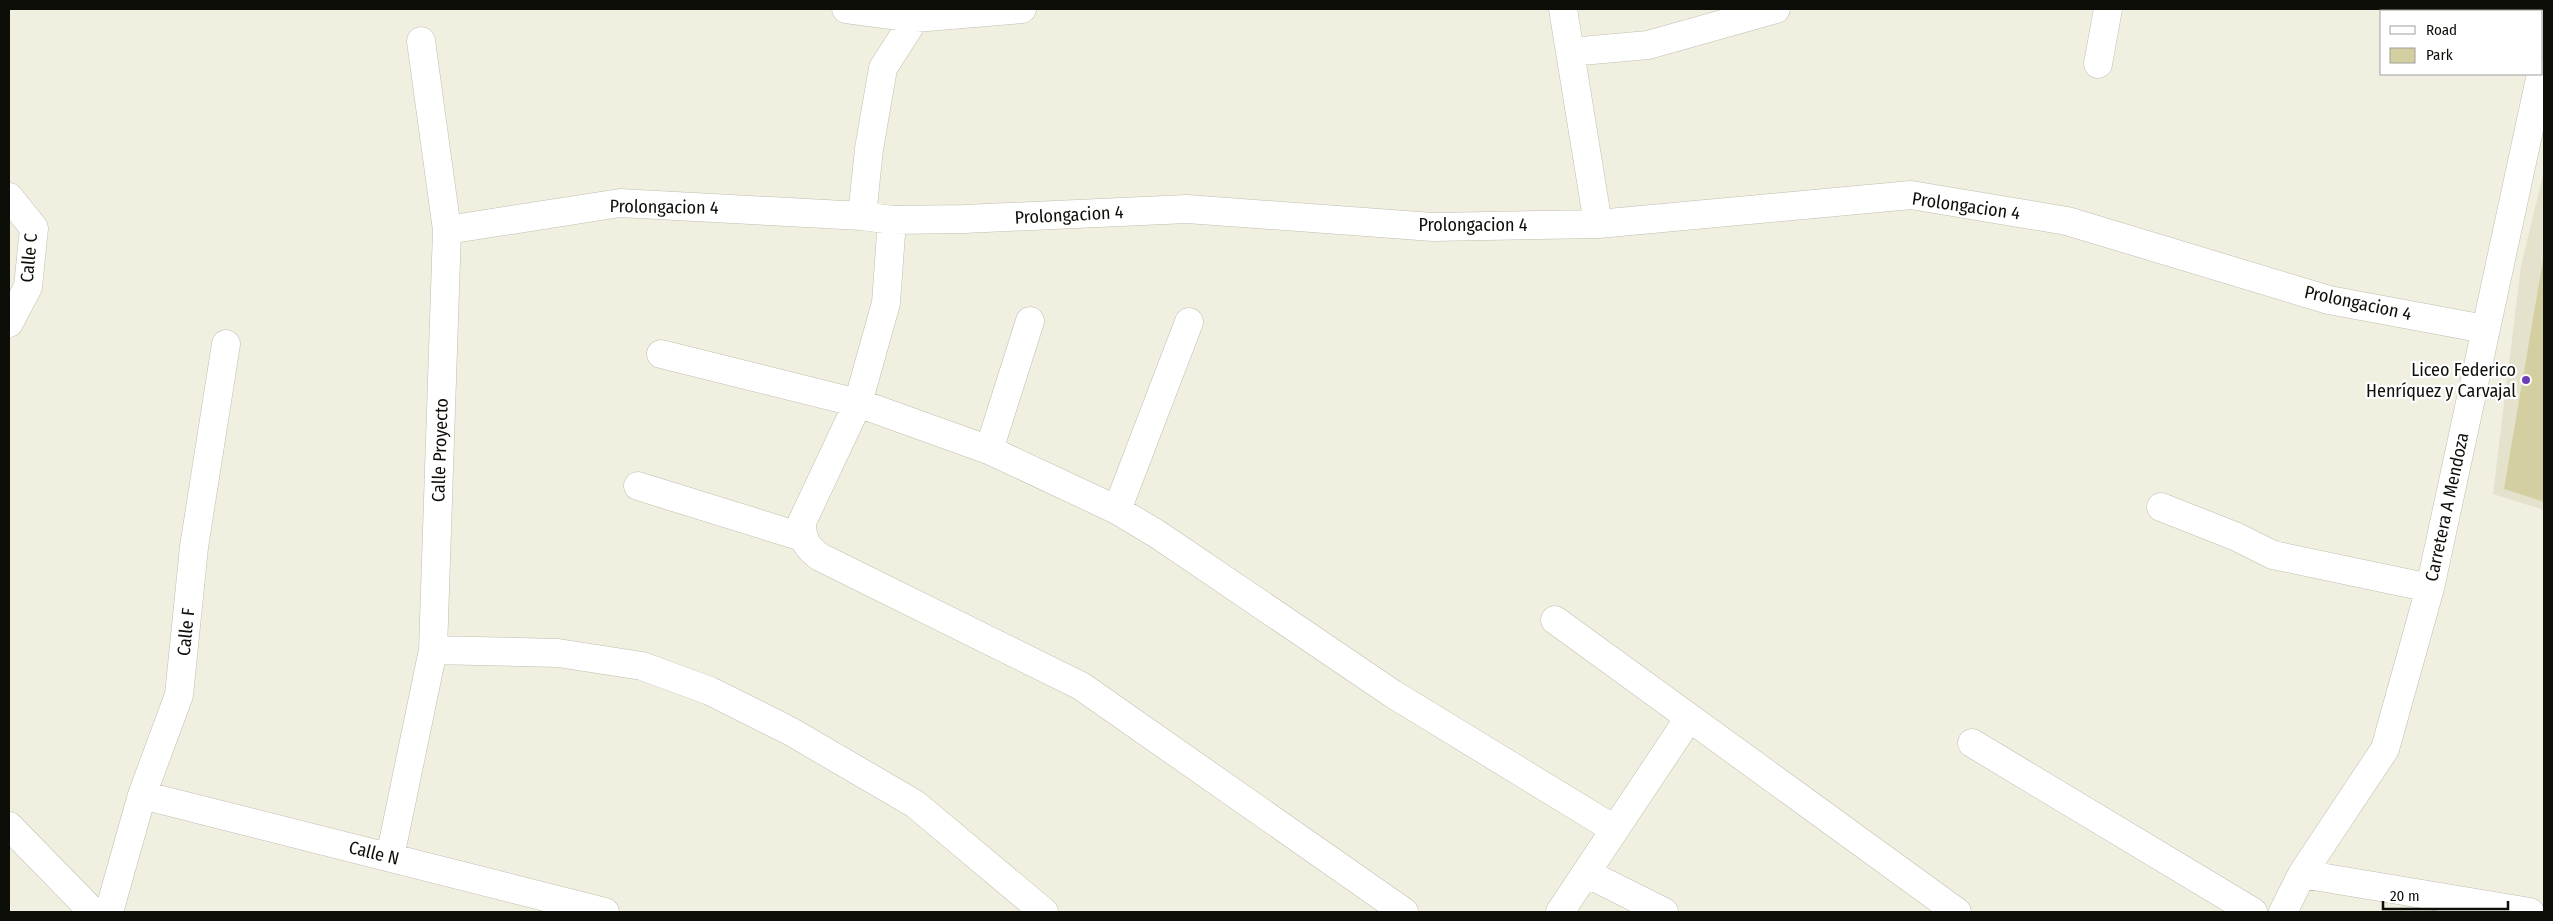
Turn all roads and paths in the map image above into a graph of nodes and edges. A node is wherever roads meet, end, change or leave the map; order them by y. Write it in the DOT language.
graph roads {
  1 [pos="846,9"];
  2 [pos="1022,9"];
  3 [pos="1563,9"];
  4 [pos="1776,9"];
  5 [pos="2108,9"];
  6 [pos="915,18"];
  7 [pos="421,41"];
  8 [pos="1570,52"];
  9 [pos="2098,64"];
  10 [pos="2540,75"];
  11 [pos="9,197"];
  12 [pos="862,216"];
  13 [pos="892,220"];
  14 [pos="1598,224"];
  15 [pos="447,230"];
  16 [pos="1030,321"];
  17 [pos="1188,322"];
  18 [pos="9,323"];
  19 [pos="2485,329"];
  20 [pos="226,344"];
  21 [pos="661,354"];
  22 [pos="858,403"];
  23 [pos="989,450"];
  24 [pos="638,486"];
  25 [pos="2161,507"];
  26 [pos="1117,510"];
  27 [pos="802,536"];
  28 [pos="2430,588"];
  29 [pos="1555,620"];
  30 [pos="433,650"];
  31 [pos="1689,718"];
  32 [pos="1972,743"];
  33 [pos="142,795"];
  34 [pos="9,826"];
  35 [pos="1614,829"];
  36 [pos="390,857"];
  37 [pos="1586,873"];
  38 [pos="2302,874"];
  39 [pos="93,912"];
  40 [pos="109,912"];
  41 [pos="605,912"];
  42 [pos="1044,912"];
  43 [pos="1404,912"];
  44 [pos="1560,912"];
  45 [pos="1664,912"];
  46 [pos="1957,912"];
  47 [pos="2253,912"];
  48 [pos="2283,912"];
  49 [pos="2530,912"];
  1 -- 6 [label="street"];
  2 -- 6 [label="street"];
  3 -- 8 [label="street"];
  4 -- 8 [label="street"];
  5 -- 9 [label="street"];
  6 -- 12 [label="street"];
  7 -- 15 [label="street, Calle Proyecto"];
  8 -- 14 [label="street"];
  10 -- 19 [label="street, Carretera A Mendoza"];
  11 -- 18 [label="street, Calle C"];
  12 -- 13 [label="street, Prolongacion 4"];
  12 -- 15 [label="street, Prolongacion 4"];
  13 -- 14 [label="street, Prolongacion 4"];
  13 -- 22 [label="street"];
  14 -- 19 [label="street, Prolongacion 4"];
  15 -- 30 [label="street, Calle Proyecto"];
  16 -- 23 [label="street"];
  17 -- 26 [label="street"];
  19 -- 28 [label="street, Carretera A Mendoza"];
  20 -- 33 [label="street, Calle F"];
  21 -- 22 [label="street"];
  22 -- 23 [label="street"];
  22 -- 27 [label="street"];
  23 -- 26 [label="street"];
  24 -- 27 [label="street"];
  25 -- 28 [label="street"];
  26 -- 35 [label="street"];
  27 -- 43 [label="street"];
  28 -- 38 [label="street, Carretera A Mendoza"];
  29 -- 31 [label="street"];
  30 -- 36 [label="street, Calle Proyecto"];
  30 -- 42 [label="street"];
  31 -- 35 [label="street"];
  31 -- 46 [label="street"];
  32 -- 47 [label="street"];
  33 -- 36 [label="street, Calle N"];
  33 -- 40 [label="street, Calle F"];
  34 -- 39 [label="street"];
  35 -- 37 [label="street"];
  36 -- 41 [label="street, Calle N"];
  37 -- 44 [label="street"];
  37 -- 45 [label="street"];
  38 -- 48 [label="street, Carretera A Mendoza"];
  38 -- 49 [label="street"];
}
